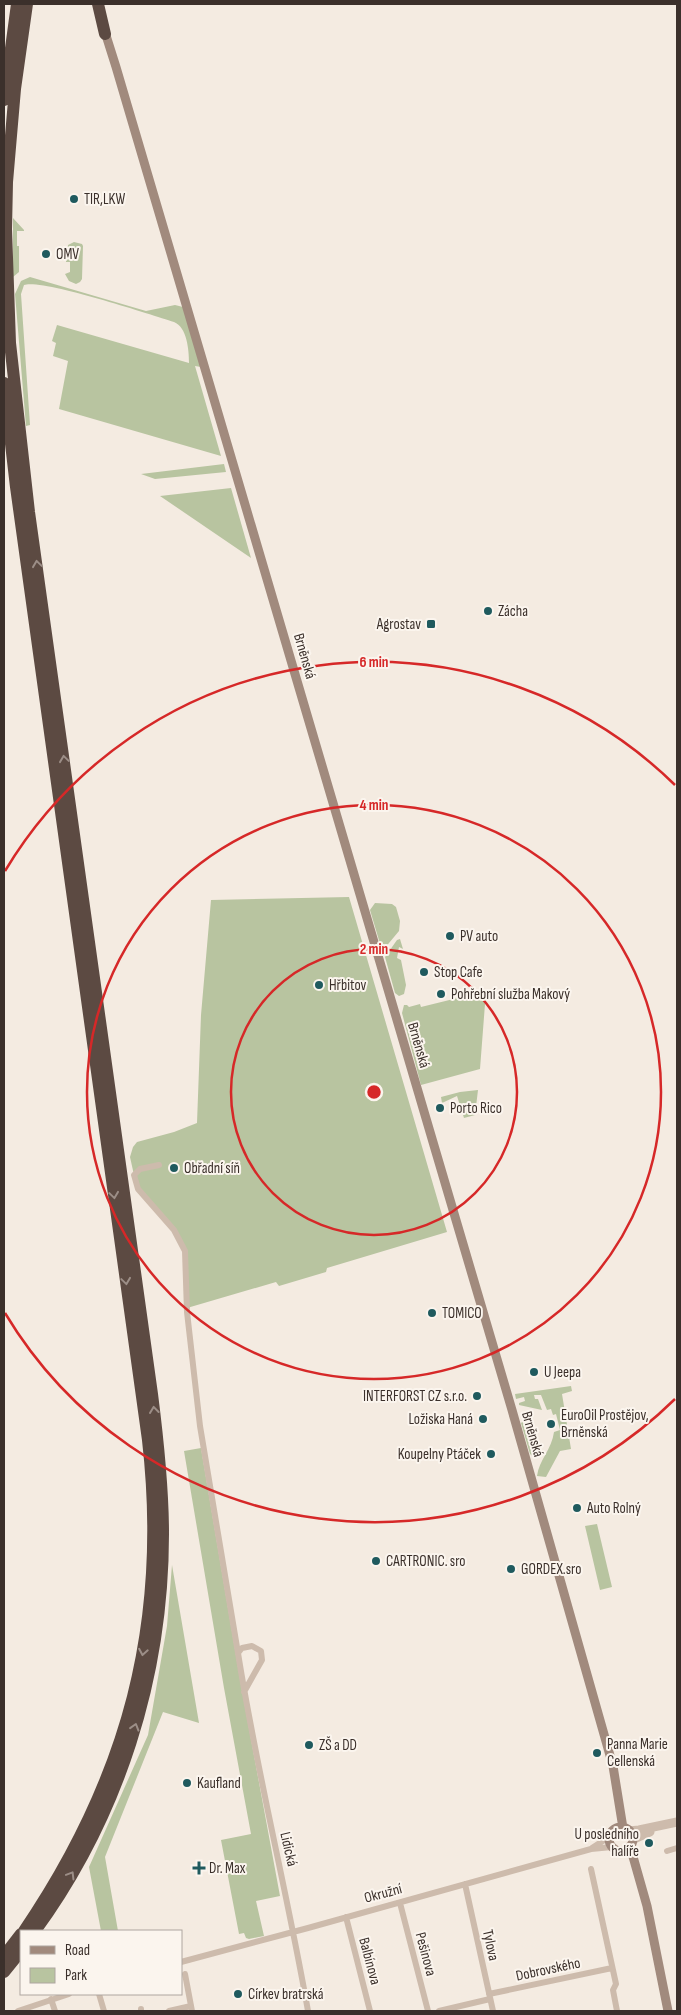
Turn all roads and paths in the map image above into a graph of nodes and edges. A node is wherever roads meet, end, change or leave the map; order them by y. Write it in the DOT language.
graph roads {
  1 [pos="17,4"];
  2 [pos="27,4"];
  3 [pos="93,4"];
  4 [pos="98,4"];
  5 [pos="105,34"];
  6 [pos="4,100"];
  7 [pos="4,383"];
  8 [pos="159,1165"];
  9 [pos="238,1653"];
  10 [pos="244,1692"];
  11 [pos="677,1822"];
  12 [pos="664,1826"];
  13 [pos="623,1829"];
  14 [pos="609,1837"];
  15 [pos="631,1848"];
  16 [pos="677,1848"];
  17 [pos="591,1849"];
  18 [pos="616,1849"];
  19 [pos="667,1851"];
  20 [pos="634,1866"];
  21 [pos="592,1869"];
  22 [pos="465,1884"];
  23 [pos="400,1903"];
  24 [pos="346,1917"];
  25 [pos="25,1930"];
  26 [pos="36,1930"];
  27 [pos="294,1932"];
  28 [pos="20,1935"];
  29 [pos="20,1952"];
  30 [pos="4,1956"];
  31 [pos="182,1962"];
  32 [pos="612,1968"];
  33 [pos="4,1972"];
  34 [pos="185,1974"];
  35 [pos="65,1995"];
  36 [pos="99,1995"];
  37 [pos="489,1997"];
  38 [pos="51,1999"];
  39 [pos="191,2009"];
  40 [pos="18,2011"];
  41 [pos="55,2011"];
  42 [pos="104,2011"];
  43 [pos="169,2011"];
  44 [pos="308,2011"];
  45 [pos="370,2011"];
  46 [pos="428,2011"];
  47 [pos="439,2011"];
  48 [pos="492,2011"];
  49 [pos="617,2011"];
  50 [pos="668,2011"];
  1 -- 6 [label="highway"];
  26 -- 2 [label="highway, one-way"];
  3 -- 5 [label="main road, Brněnská"];
  4 -- 5 [label="highway"];
  5 -- 13 [label="main road, Brněnská"];
  7 -- 25 [label="highway, one-way"];
  8 -- 9 [label="street, Lidická"];
  9 -- 10 [label="street, Lidická"];
  9 -- 10 [label="street"];
  10 -- 27 [label="street, Lidická"];
  11 -- 12 [label="street"];
  12 -- 13 [label="street"];
  12 -- 15 [label="street"];
  13 -- 14 [label="main road"];
  13 -- 15 [label="main road"];
  14 -- 17 [label="street, Okružní"];
  14 -- 18 [label="main road"];
  15 -- 18 [label="main road"];
  15 -- 20 [label="main road"];
  16 -- 19 [label="street"];
  17 -- 18 [label="street, Okružní"];
  17 -- 22 [label="street, Okružní"];
  18 -- 20 [label="main road"];
  20 -- 50 [label="main road"];
  21 -- 32 [label="street"];
  22 -- 23 [label="street, Okružní"];
  22 -- 37 [label="street, Tylova"];
  23 -- 24 [label="street, Okružní"];
  23 -- 46 [label="street, Pešinova"];
  24 -- 27 [label="street, Okružní"];
  24 -- 45 [label="street, Balbínova"];
  27 -- 31 [label="street, Okružní"];
  27 -- 44 [label="street, Lidická"];
  28 -- 30 [label="highway"];
  29 -- 33 [label="highway"];
  32 -- 37 [label="street, Dobrovského"];
  32 -- 49 [label="street"];
  34 -- 39 [label="street"];
  35 -- 38 [label="street"];
  36 -- 42 [label="street"];
  37 -- 47 [label="street, Dobrovského"];
  37 -- 48 [label="street, Tylova"];
  38 -- 40 [label="street"];
  38 -- 41 [label="street"];
  39 -- 43 [label="street"];
}
